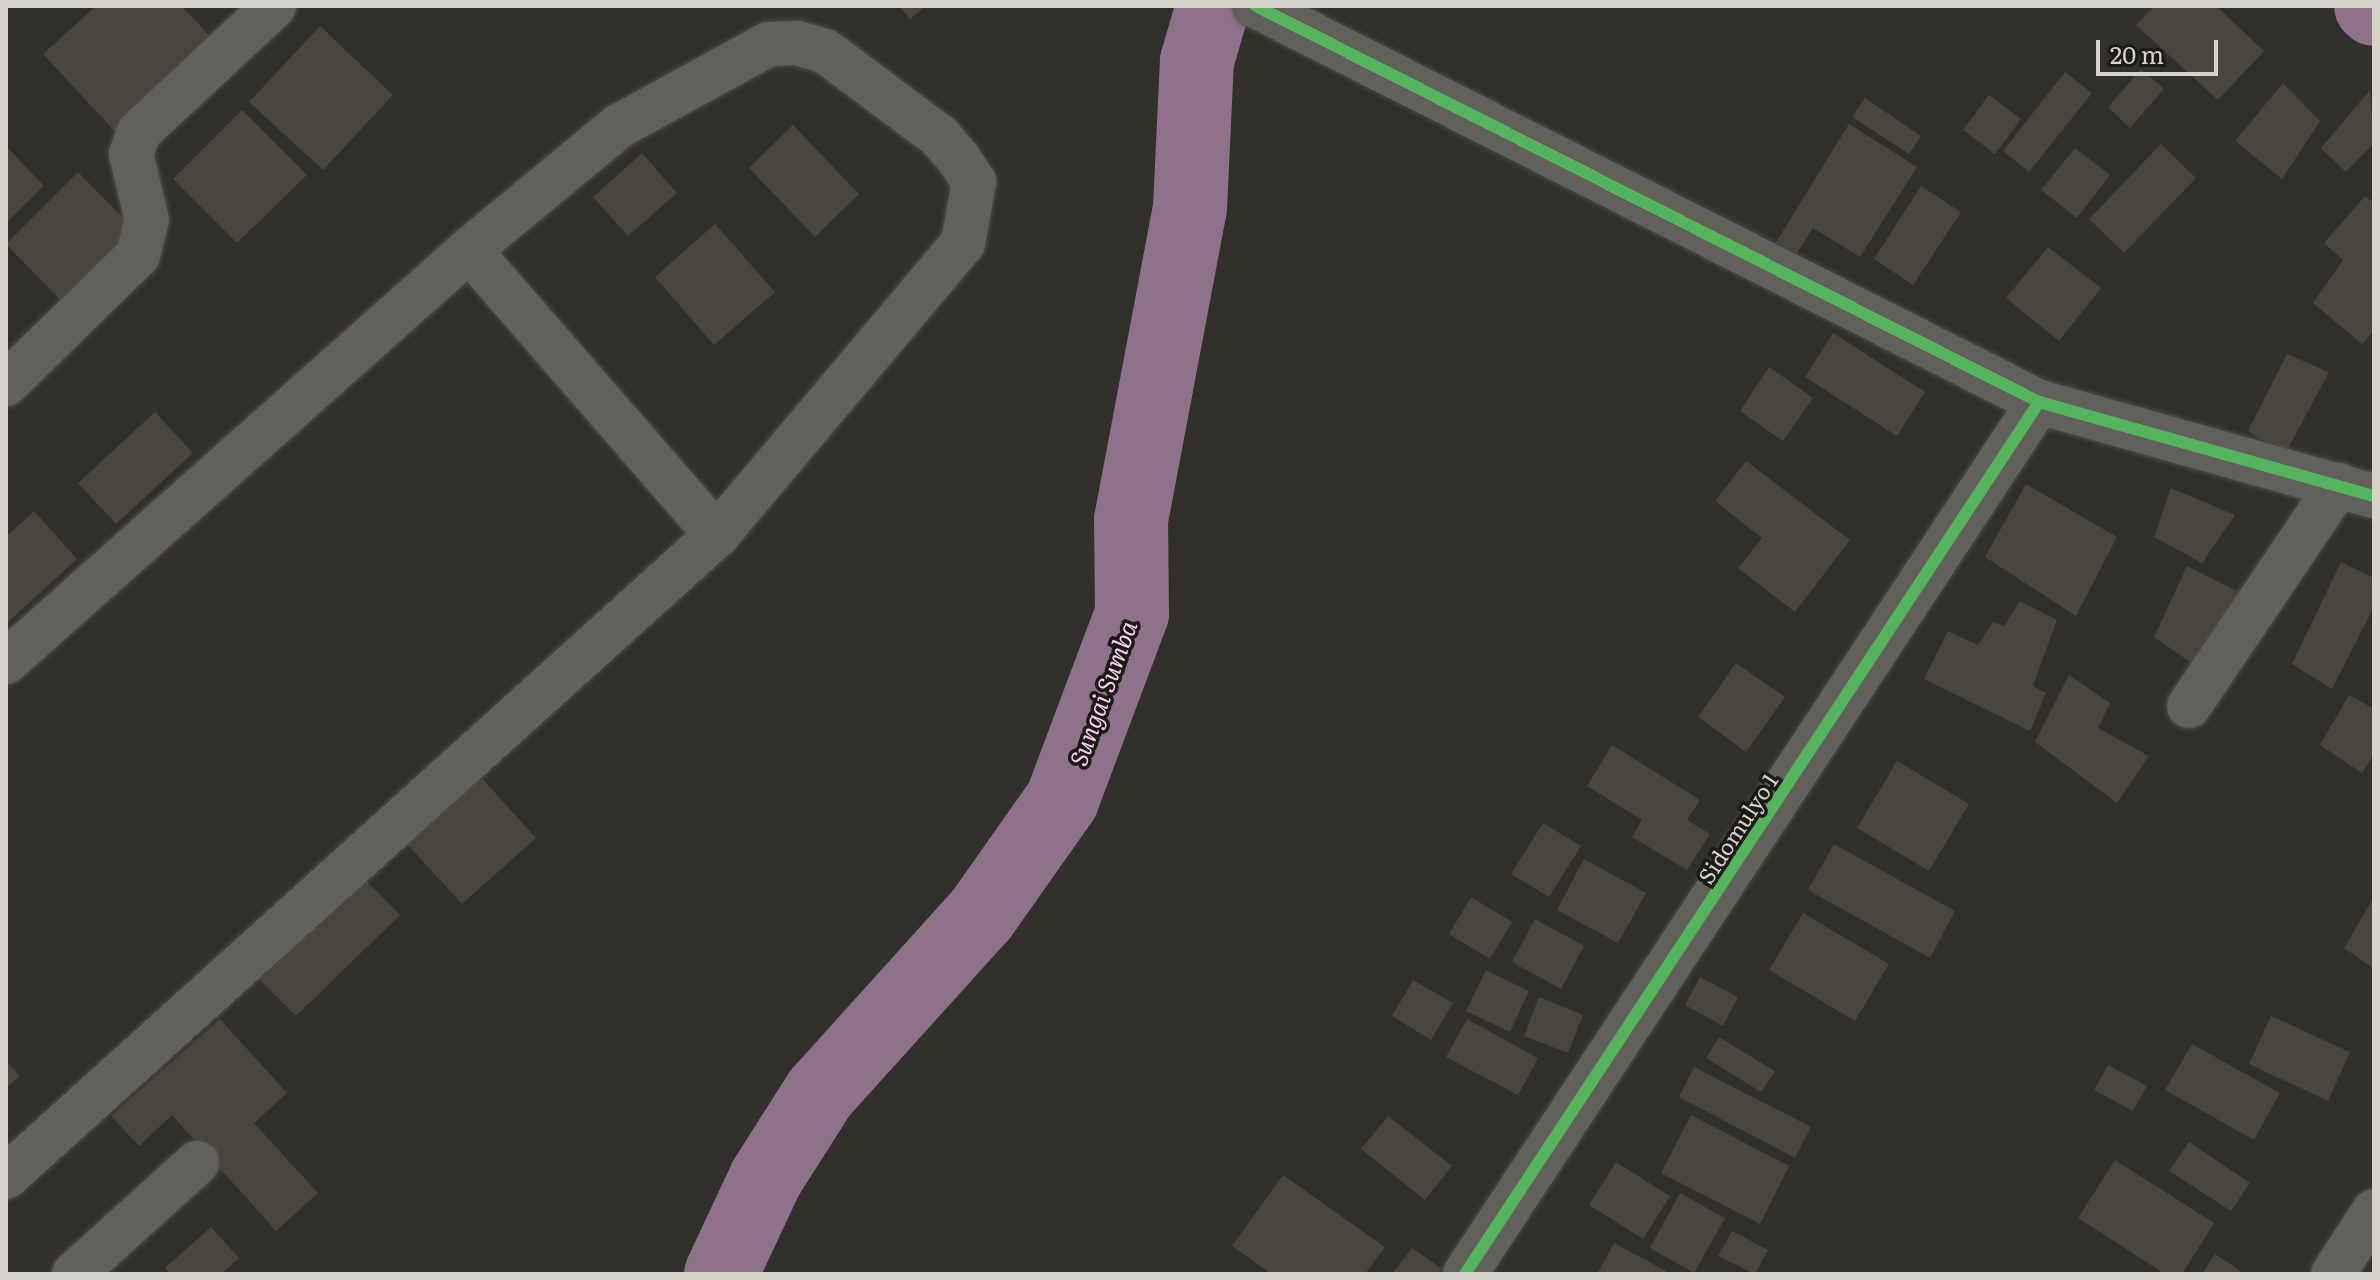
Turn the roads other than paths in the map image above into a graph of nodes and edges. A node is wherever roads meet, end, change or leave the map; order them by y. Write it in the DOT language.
graph roads {
  1 [pos="274,6"];
  2 [pos="1256,6"];
  3 [pos="469,250"];
  4 [pos="6,384"];
  5 [pos="2039,402"];
  6 [pos="2356,491"];
  7 [pos="717,535"];
  8 [pos="6,662"];
  9 [pos="2189,706"];
  10 [pos="197,1163"];
  11 [pos="6,1177"];
  12 [pos="2374,1211"];
  13 [pos="74,1274"];
  14 [pos="1465,1274"];
  15 [pos="2333,1274"];
  1 -- 4 [label="street"];
  2 -- 5 [label="street"];
  3 -- 7 [label="street"];
  3 -- 7 [label="street"];
  3 -- 8 [label="street"];
  5 -- 6 [label="street"];
  5 -- 14 [label="street, Sidomulyo 1"];
  6 -- 9 [label="street"];
  7 -- 11 [label="street"];
  10 -- 13 [label="street"];
  12 -- 15 [label="street"];
}
